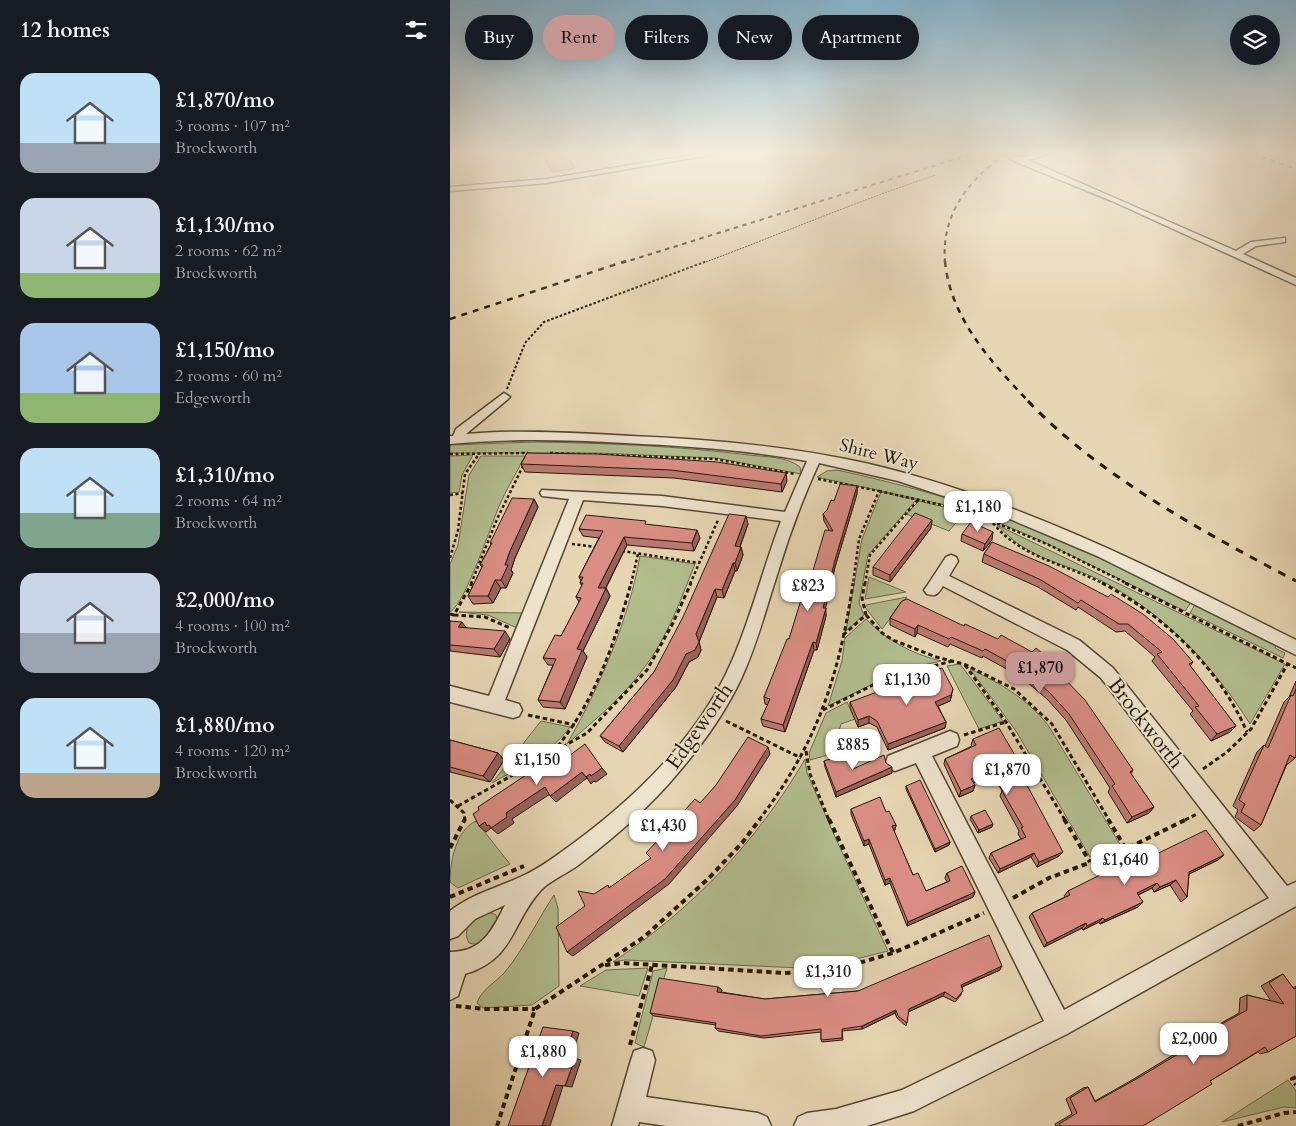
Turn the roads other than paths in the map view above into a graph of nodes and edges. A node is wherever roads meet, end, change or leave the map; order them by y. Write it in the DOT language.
graph roads {
  1 [pos="1139,207"];
  2 [pos="1282,240"];
  3 [pos="1235,255"];
  4 [pos="1296,282"];
  5 [pos="504,397"];
  6 [pos="455,439"];
  7 [pos="815,458"];
  8 [pos="547,493"];
  9 [pos="578,496"];
  10 [pos="788,517"];
  11 [pos="951,560"];
  12 [pos="1296,648"];
  13 [pos="450,694"];
  14 [pos="494,705"];
  15 [pos="513,710"];
  16 [pos="950,740"];
  17 [pos="920,752"];
  18 [pos="895,762"];
  19 [pos="534,882"];
  20 [pos="1291,897"];
  21 [pos="450,928"];
  22 [pos="453,964"];
  23 [pos="450,988"];
  24 [pos="1059,1026"];
  25 [pos="643,1060"];
  26 [pos="628,1117"];
  27 [pos="758,1126"];
  28 [pos="807,1126"];
  1 -- 3 [label="street"];
  2 -- 3 [label="street"];
  3 -- 4 [label="street"];
  5 -- 6 [label="street"];
  6 -- 7 [label="street, Shire Way"];
  7 -- 10 [label="street, Edgeworth"];
  7 -- 12 [label="street, Shire Way"];
  8 -- 9 [label="street"];
  9 -- 10 [label="street"];
  9 -- 14 [label="street"];
  10 -- 19 [label="street, Edgeworth"];
  11 -- 20 [label="street, Brockworth"];
  13 -- 14 [label="street"];
  14 -- 15 [label="street"];
  16 -- 17 [label="street"];
  17 -- 18 [label="street"];
  17 -- 24 [label="street"];
  19 -- 21 [label="street, Edgeworth"];
  19 -- 22 [label="street, Edgeworth"];
  20 -- 24 [label="street, Brockworth"];
  22 -- 23 [label="street"];
  24 -- 28 [label="street, Brockworth"];
  25 -- 26 [label="street"];
  26 -- 27 [label="street"];
}
